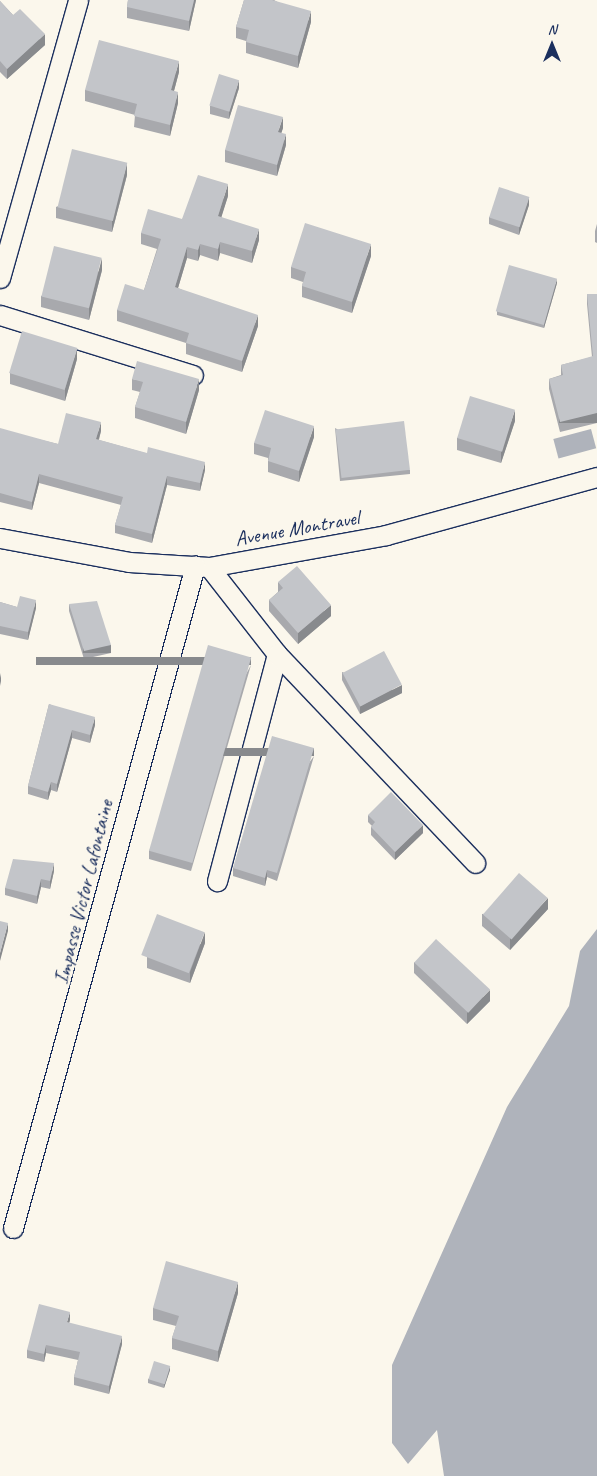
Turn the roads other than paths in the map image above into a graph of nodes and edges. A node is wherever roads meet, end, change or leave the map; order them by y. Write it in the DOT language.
graph roads {
  1 [pos="78,0"];
  2 [pos="0,278"];
  3 [pos="0,315"];
  4 [pos="193,375"];
  5 [pos="597,477"];
  6 [pos="0,538"];
  7 [pos="202,567"];
  8 [pos="277,654"];
  9 [pos="475,863"];
  10 [pos="218,881"];
  11 [pos="13,1228"];
  1 -- 2 [label="street"];
  3 -- 4 [label="street"];
  5 -- 7 [label="street, Avenue Montravel"];
  6 -- 7 [label="street, Avenue Montravel"];
  7 -- 8 [label="street"];
  7 -- 11 [label="street, Impasse Victor Lafontaine"];
  8 -- 9 [label="street"];
  8 -- 10 [label="street"];
}
